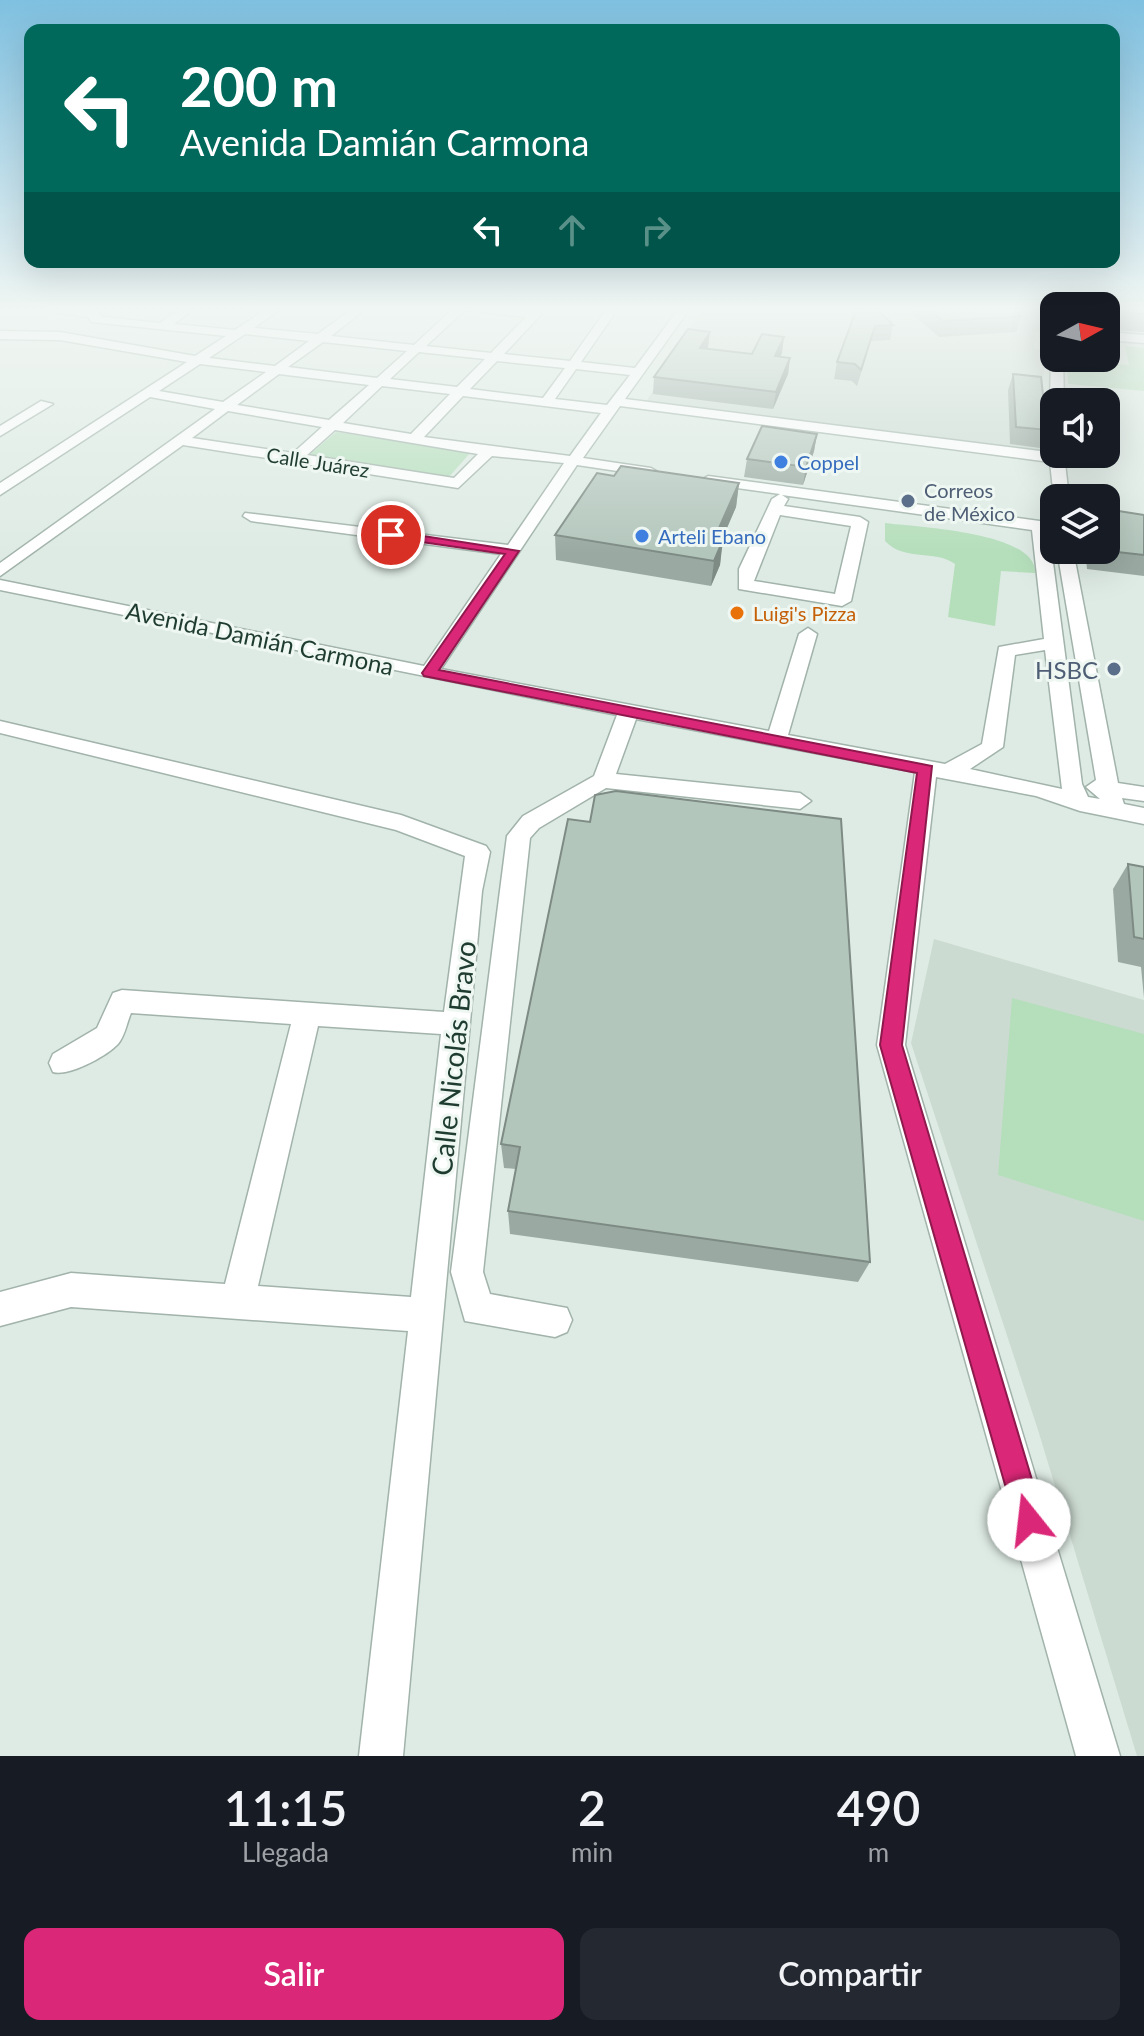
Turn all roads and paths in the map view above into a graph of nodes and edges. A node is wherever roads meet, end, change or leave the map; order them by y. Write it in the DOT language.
graph roads {
  1 [pos="153,389"];
  2 [pos="251,389"];
  3 [pos="374,389"];
  4 [pos="440,389"];
  5 [pos="556,389"];
  6 [pos="626,389"];
  7 [pos="461,391"];
  8 [pos="147,393"];
  9 [pos="547,402"];
  10 [pos="46,404"];
  11 [pos="227,406"];
  12 [pos="613,406"];
  13 [pos="333,426"];
  14 [pos="0,432"];
  15 [pos="415,438"];
  16 [pos="179,440"];
  17 [pos="488,452"];
  18 [pos="1040,454"];
  19 [pos="296,458"];
  20 [pos="571,466"];
  21 [pos="662,478"];
  22 [pos="0,490"];
  23 [pos="778,504"];
  24 [pos="871,508"];
  25 [pos="251,516"];
  26 [pos="1040,531"];
  27 [pos="513,551"];
  28 [pos="1049,564"];
  29 [pos="1068,564"];
  30 [pos="0,571"];
  31 [pos="0,585"];
  32 [pos="808,634"];
  33 [pos="1053,643"];
  34 [pos="429,673"];
  35 [pos="628,712"];
  36 [pos="0,727"];
  37 [pos="776,741"];
  38 [pos="936,772"];
  39 [pos="603,780"];
  40 [pos="1075,794"];
  41 [pos="1144,794"];
  42 [pos="1112,799"];
  43 [pos="800,801"];
  44 [pos="1144,816"];
  45 [pos="307,1014"];
  46 [pos="456,1024"];
  47 [pos="63,1063"];
  48 [pos="238,1300"];
  49 [pos="0,1309"];
  50 [pos="426,1315"];
  51 [pos="555,1320"];
  52 [pos="381,1756"];
  53 [pos="1098,1756"];
  1 -- 8 [label="street"];
  2 -- 11 [label="street"];
  3 -- 13 [label="street"];
  4 -- 7 [label="street"];
  5 -- 9 [label="street"];
  6 -- 12 [label="street"];
  7 -- 9 [label="street"];
  7 -- 15 [label="street"];
  8 -- 11 [label="street"];
  8 -- 22 [label="street"];
  9 -- 12 [label="street"];
  10 -- 14 [label="street"];
  11 -- 13 [label="street"];
  11 -- 16 [label="street"];
  12 -- 18 [label="street"];
  12 -- 20 [label="street"];
  13 -- 15 [label="street"];
  13 -- 19 [label="street"];
  15 -- 17 [label="street"];
  16 -- 19 [label="street, Calle Juárez"];
  16 -- 30 [label="street"];
  17 -- 19 [label="street, Calle Juárez"];
  17 -- 20 [label="street"];
  20 -- 21 [label="street"];
  20 -- 27 [label="street"];
  23 -- 23 [label="street"];
  23 -- 24 [label="street"];
  23 -- 24 [label="street"];
  24 -- 26 [label="street"];
  25 -- 27 [label="street"];
  27 -- 34 [label="street"];
  28 -- 33 [label="street"];
  29 -- 42 [label="street"];
  31 -- 34 [label="street, Avenida Damián Carmona"];
  32 -- 37 [label="street"];
  33 -- 38 [label="street"];
  33 -- 40 [label="street"];
  34 -- 35 [label="street, Avenida Damián Carmona"];
  35 -- 37 [label="street, Avenida Damián Carmona"];
  35 -- 39 [label="street"];
  36 -- 46 [label="street, Calle Nicolás Bravo"];
  37 -- 38 [label="street, Avenida Damián Carmona"];
  38 -- 40 [label="street, Avenida Damián Carmona"];
  38 -- 53 [label="street"];
  39 -- 43 [label="street"];
  39 -- 51 [label="street"];
  40 -- 42 [label="street, Avenida Damián Carmona"];
  41 -- 42 [label="street"];
  42 -- 44 [label="street"];
  45 -- 46 [label="street"];
  45 -- 47 [label="street"];
  45 -- 48 [label="street"];
  46 -- 50 [label="street, Calle Nicolás Bravo"];
  48 -- 49 [label="street"];
  48 -- 50 [label="street"];
  50 -- 52 [label="street, Calle Nicolás Bravo"];
}
